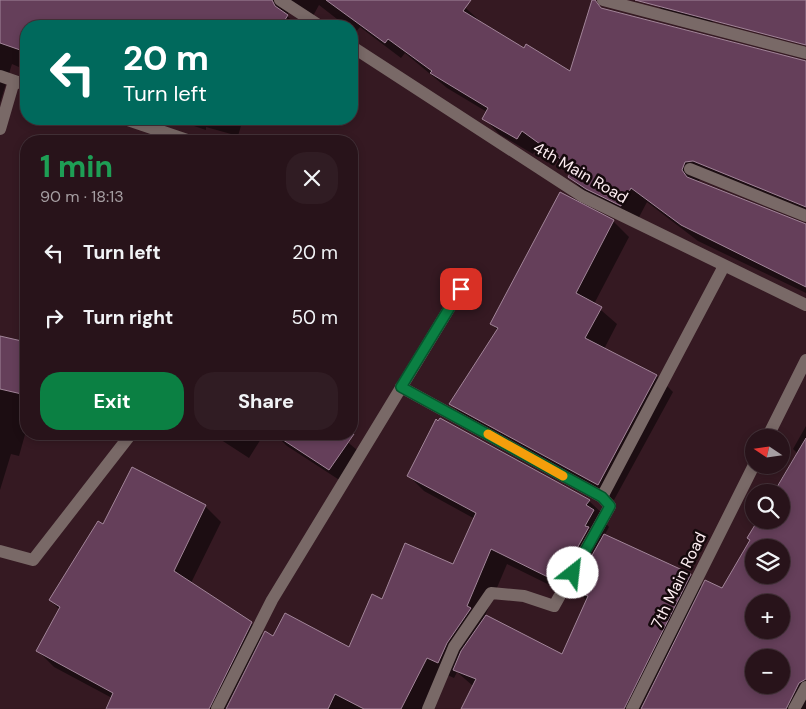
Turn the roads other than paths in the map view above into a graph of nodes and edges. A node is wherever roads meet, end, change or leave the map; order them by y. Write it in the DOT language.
graph roads {
  1 [pos="280,0"];
  2 [pos="603,0"];
  3 [pos="311,20"];
  4 [pos="358,51"];
  5 [pos="806,53"];
  6 [pos="0,76"];
  7 [pos="20,83"];
  8 [pos="143,125"];
  9 [pos="0,130"];
  10 [pos="172,135"];
  11 [pos="690,169"];
  12 [pos="806,216"];
  13 [pos="724,266"];
  14 [pos="461,289"];
  15 [pos="806,305"];
  16 [pos="806,360"];
  17 [pos="401,387"];
  18 [pos="772,429"];
  19 [pos="126,440"];
  20 [pos="749,474"];
  21 [pos="602,497"];
  22 [pos="0,551"];
  23 [pos="806,687"];
  24 [pos="218,709"];
  25 [pos="428,709"];
  26 [pos="632,709"];
  27 [pos="794,709"];
  1 -- 3 [label="street"];
  2 -- 5 [label="street"];
  4 -- 13 [label="street, 4th Main Road"];
  6 -- 7 [label="street"];
  7 -- 9 [label="street"];
  8 -- 10 [label="street"];
  11 -- 12 [label="street"];
  13 -- 15 [label="street, 4th Main Road"];
  13 -- 21 [label="street"];
  14 -- 17 [label="street"];
  16 -- 18 [label="street"];
  17 -- 21 [label="street"];
  17 -- 24 [label="street"];
  19 -- 22 [label="street"];
  20 -- 26 [label="street, 7th Main Road"];
  21 -- 25 [label="street"];
  23 -- 27 [label="street"];
}
